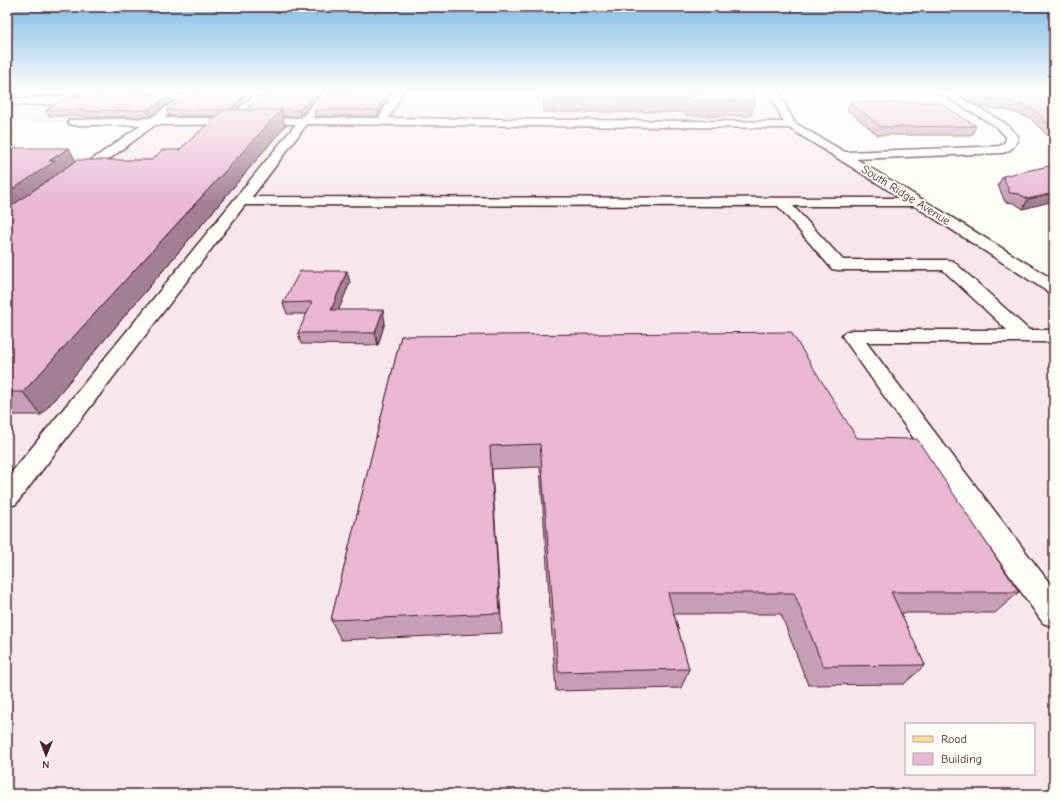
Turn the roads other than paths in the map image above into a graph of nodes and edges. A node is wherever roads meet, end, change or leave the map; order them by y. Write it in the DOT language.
graph roads {
  1 [pos="145,127"];
  2 [pos="299,127"];
  3 [pos="797,127"];
  4 [pos="1003,127"];
  5 [pos="844,156"];
  6 [pos="63,188"];
  7 [pos="241,201"];
  8 [pos="782,202"];
  9 [pos="918,202"];
  10 [pos="1054,288"];
  11 [pos="1024,336"];
  12 [pos="1054,336"];
  13 [pos="7,497"];
  14 [pos="1054,613"];
  1 -- 6 [label="street"];
  2 -- 7 [label="street"];
  3 -- 5 [label="street, South Ridge Avenue"];
  4 -- 5 [label="street"];
  5 -- 9 [label="street, South Ridge Avenue"];
  7 -- 8 [label="street"];
  7 -- 13 [label="street"];
  8 -- 9 [label="street"];
  8 -- 11 [label="street"];
  9 -- 10 [label="street, South Ridge Avenue"];
  11 -- 12 [label="street"];
  11 -- 14 [label="street"];
}
